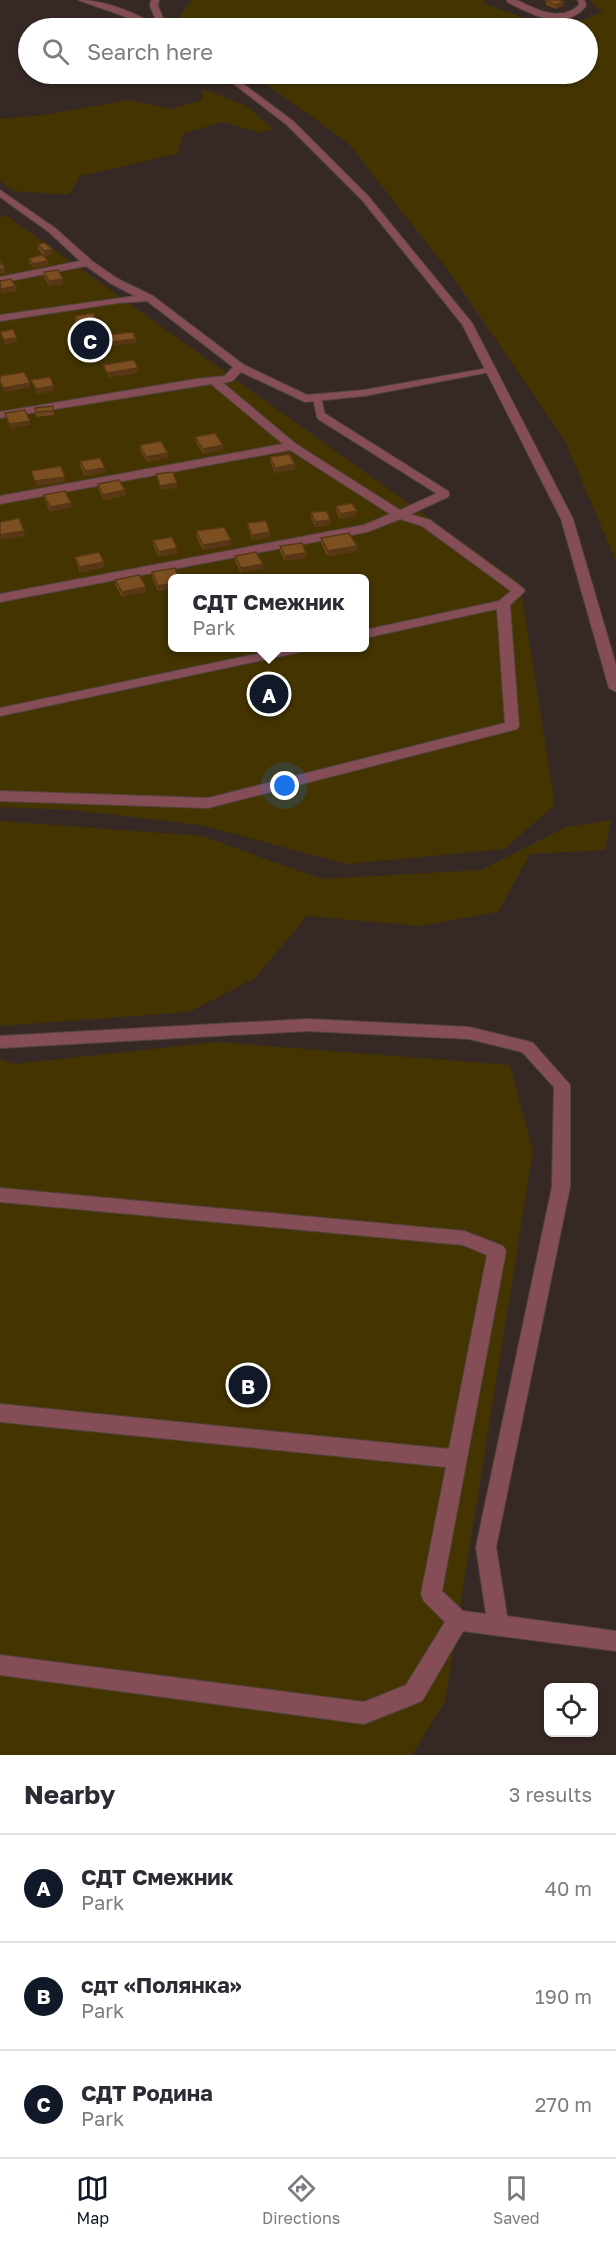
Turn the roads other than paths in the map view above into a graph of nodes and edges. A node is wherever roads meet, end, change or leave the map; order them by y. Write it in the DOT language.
graph roads {
  1 [pos="82,0"];
  2 [pos="156,0"];
  3 [pos="510,0"];
  4 [pos="516,0"];
  5 [pos="581,0"];
  6 [pos="570,14"];
  7 [pos="134,18"];
  8 [pos="159,18"];
  9 [pos="238,84"];
  10 [pos="0,193"];
  11 [pos="88,263"];
  12 [pos="0,280"];
  13 [pos="148,298"];
  14 [pos="0,318"];
  15 [pos="240,367"];
  16 [pos="490,369"];
  17 [pos="214,381"];
  18 [pos="317,398"];
  19 [pos="0,415"];
  20 [pos="292,446"];
  21 [pos="0,500"];
  22 [pos="399,515"];
  23 [pos="0,598"];
  24 [pos="503,604"];
  25 [pos="369,633"];
  26 [pos="281,652"];
  27 [pos="616,688"];
  28 [pos="0,712"];
  29 [pos="0,796"];
  30 [pos="0,1042"];
  31 [pos="0,1195"];
  32 [pos="0,1413"];
  33 [pos="457,1459"];
  34 [pos="458,1620"];
  35 [pos="498,1625"];
  36 [pos="616,1641"];
  37 [pos="0,1665"];
  1 -- 7 [label="street"];
  2 -- 8 [label="street"];
  3 -- 6 [label="lane"];
  4 -- 6 [label="lane"];
  5 -- 6 [label="lane"];
  9 -- 16 [label="street"];
  10 -- 11 [label="street"];
  11 -- 12 [label="street"];
  11 -- 13 [label="street"];
  13 -- 14 [label="street"];
  13 -- 15 [label="street"];
  15 -- 17 [label="street"];
  15 -- 18 [label="street"];
  16 -- 18 [label="street"];
  16 -- 27 [label="street"];
  17 -- 19 [label="street"];
  17 -- 20 [label="street"];
  18 -- 22 [label="lane"];
  20 -- 21 [label="street"];
  20 -- 22 [label="street"];
  22 -- 23 [label="street"];
  22 -- 24 [label="street"];
  24 -- 25 [label="street"];
  24 -- 29 [label="street"];
  26 -- 28 [label="street"];
  30 -- 35 [label="street"];
  31 -- 33 [label="street"];
  32 -- 33 [label="street"];
  33 -- 34 [label="street"];
  34 -- 35 [label="street"];
  34 -- 37 [label="street"];
  35 -- 36 [label="street"];
}
